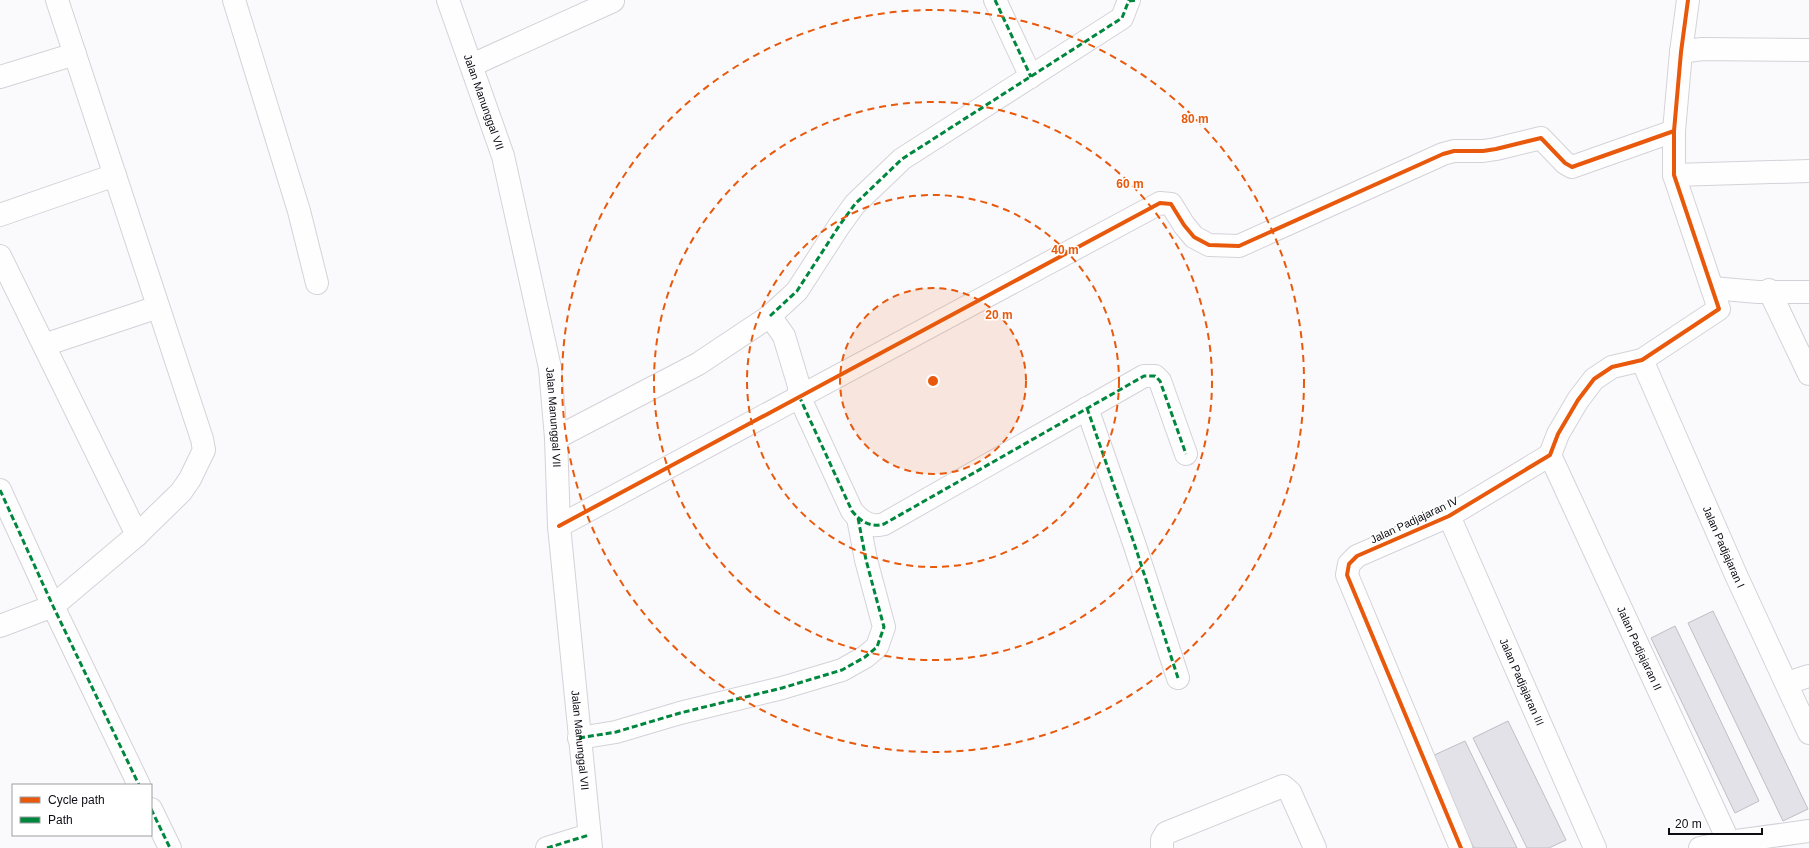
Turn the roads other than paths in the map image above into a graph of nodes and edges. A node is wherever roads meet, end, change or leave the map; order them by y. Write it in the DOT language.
graph roads {
  1 [pos="57,0"];
  2 [pos="234,0"];
  3 [pos="448,0"];
  4 [pos="995,0"];
  5 [pos="1132,0"];
  6 [pos="1688,0"];
  7 [pos="613,1"];
  8 [pos="1809,50"];
  9 [pos="1681,52"];
  10 [pos="75,54"];
  11 [pos="473,64"];
  12 [pos="0,77"];
  13 [pos="1031,77"];
  14 [pos="1674,131"];
  15 [pos="1809,171"];
  16 [pos="115,175"];
  17 [pos="1674,175"];
  18 [pos="0,215"];
  19 [pos="0,256"];
  20 [pos="317,283"];
  21 [pos="1712,288"];
  22 [pos="1769,290"];
  23 [pos="1809,292"];
  24 [pos="158,307"];
  25 [pos="770,316"];
  26 [pos="44,345"];
  27 [pos="1642,360"];
  28 [pos="1809,374"];
  29 [pos="799,396"];
  30 [pos="1087,408"];
  31 [pos="556,438"];
  32 [pos="1186,454"];
  33 [pos="1550,455"];
  34 [pos="0,490"];
  35 [pos="1449,516"];
  36 [pos="858,518"];
  37 [pos="559,526"];
  38 [pos="137,535"];
  39 [pos="53,606"];
  40 [pos="0,626"];
  41 [pos="1809,676"];
  42 [pos="1178,678"];
  43 [pos="1787,683"];
  44 [pos="1809,733"];
  45 [pos="580,738"];
  46 [pos="139,784"];
  47 [pos="152,811"];
  48 [pos="1809,831"];
  49 [pos="590,841"];
  50 [pos="1729,842"];
  51 [pos="170,848"];
  52 [pos="547,848"];
  53 [pos="1162,848"];
  54 [pos="1315,848"];
  55 [pos="1461,848"];
  56 [pos="1595,848"];
  57 [pos="1700,848"];
  1 -- 10 [label="street"];
  2 -- 20 [label="street"];
  3 -- 11 [label="street, Jalan Manunggal VII"];
  4 -- 13 [label="street"];
  5 -- 13 [label="street"];
  6 -- 9 [label="street"];
  7 -- 11 [label="street"];
  8 -- 9 [label="street"];
  9 -- 14 [label="street"];
  10 -- 12 [label="street"];
  10 -- 16 [label="street"];
  11 -- 31 [label="street, Jalan Manunggal VII"];
  13 -- 25 [label="street"];
  14 -- 17 [label="street"];
  14 -- 29 [label="street"];
  15 -- 17 [label="street"];
  16 -- 18 [label="street"];
  16 -- 24 [label="street"];
  17 -- 21 [label="street"];
  19 -- 26 [label="street"];
  21 -- 22 [label="street"];
  21 -- 27 [label="street"];
  22 -- 23 [label="street"];
  22 -- 28 [label="street"];
  24 -- 26 [label="street"];
  24 -- 38 [label="street"];
  25 -- 29 [label="street"];
  25 -- 31 [label="street"];
  26 -- 38 [label="street"];
  27 -- 33 [label="street"];
  27 -- 43 [label="street, Jalan Padjajaran I"];
  29 -- 36 [label="street"];
  29 -- 37 [label="street"];
  30 -- 32 [label="street"];
  30 -- 36 [label="street"];
  30 -- 42 [label="street"];
  31 -- 37 [label="street, Jalan Manunggal VII"];
  33 -- 35 [label="street, Jalan Padjajaran IV"];
  33 -- 50 [label="street, Jalan Padjajaran II"];
  34 -- 39 [label="street"];
  35 -- 55 [label="street, Jalan Padjajaran IV"];
  35 -- 56 [label="street, Jalan Padjajaran III"];
  36 -- 45 [label="street"];
  37 -- 45 [label="street, Jalan Manunggal VII"];
  38 -- 39 [label="street"];
  39 -- 40 [label="street"];
  39 -- 46 [label="street"];
  41 -- 43 [label="street"];
  43 -- 44 [label="street, Jalan Padjajaran I"];
  45 -- 49 [label="street, Jalan Manunggal VII"];
  47 -- 51 [label="street"];
  48 -- 50 [label="street"];
  49 -- 52 [label="street"];
  50 -- 57 [label="street"];
  53 -- 54 [label="street"];
}
